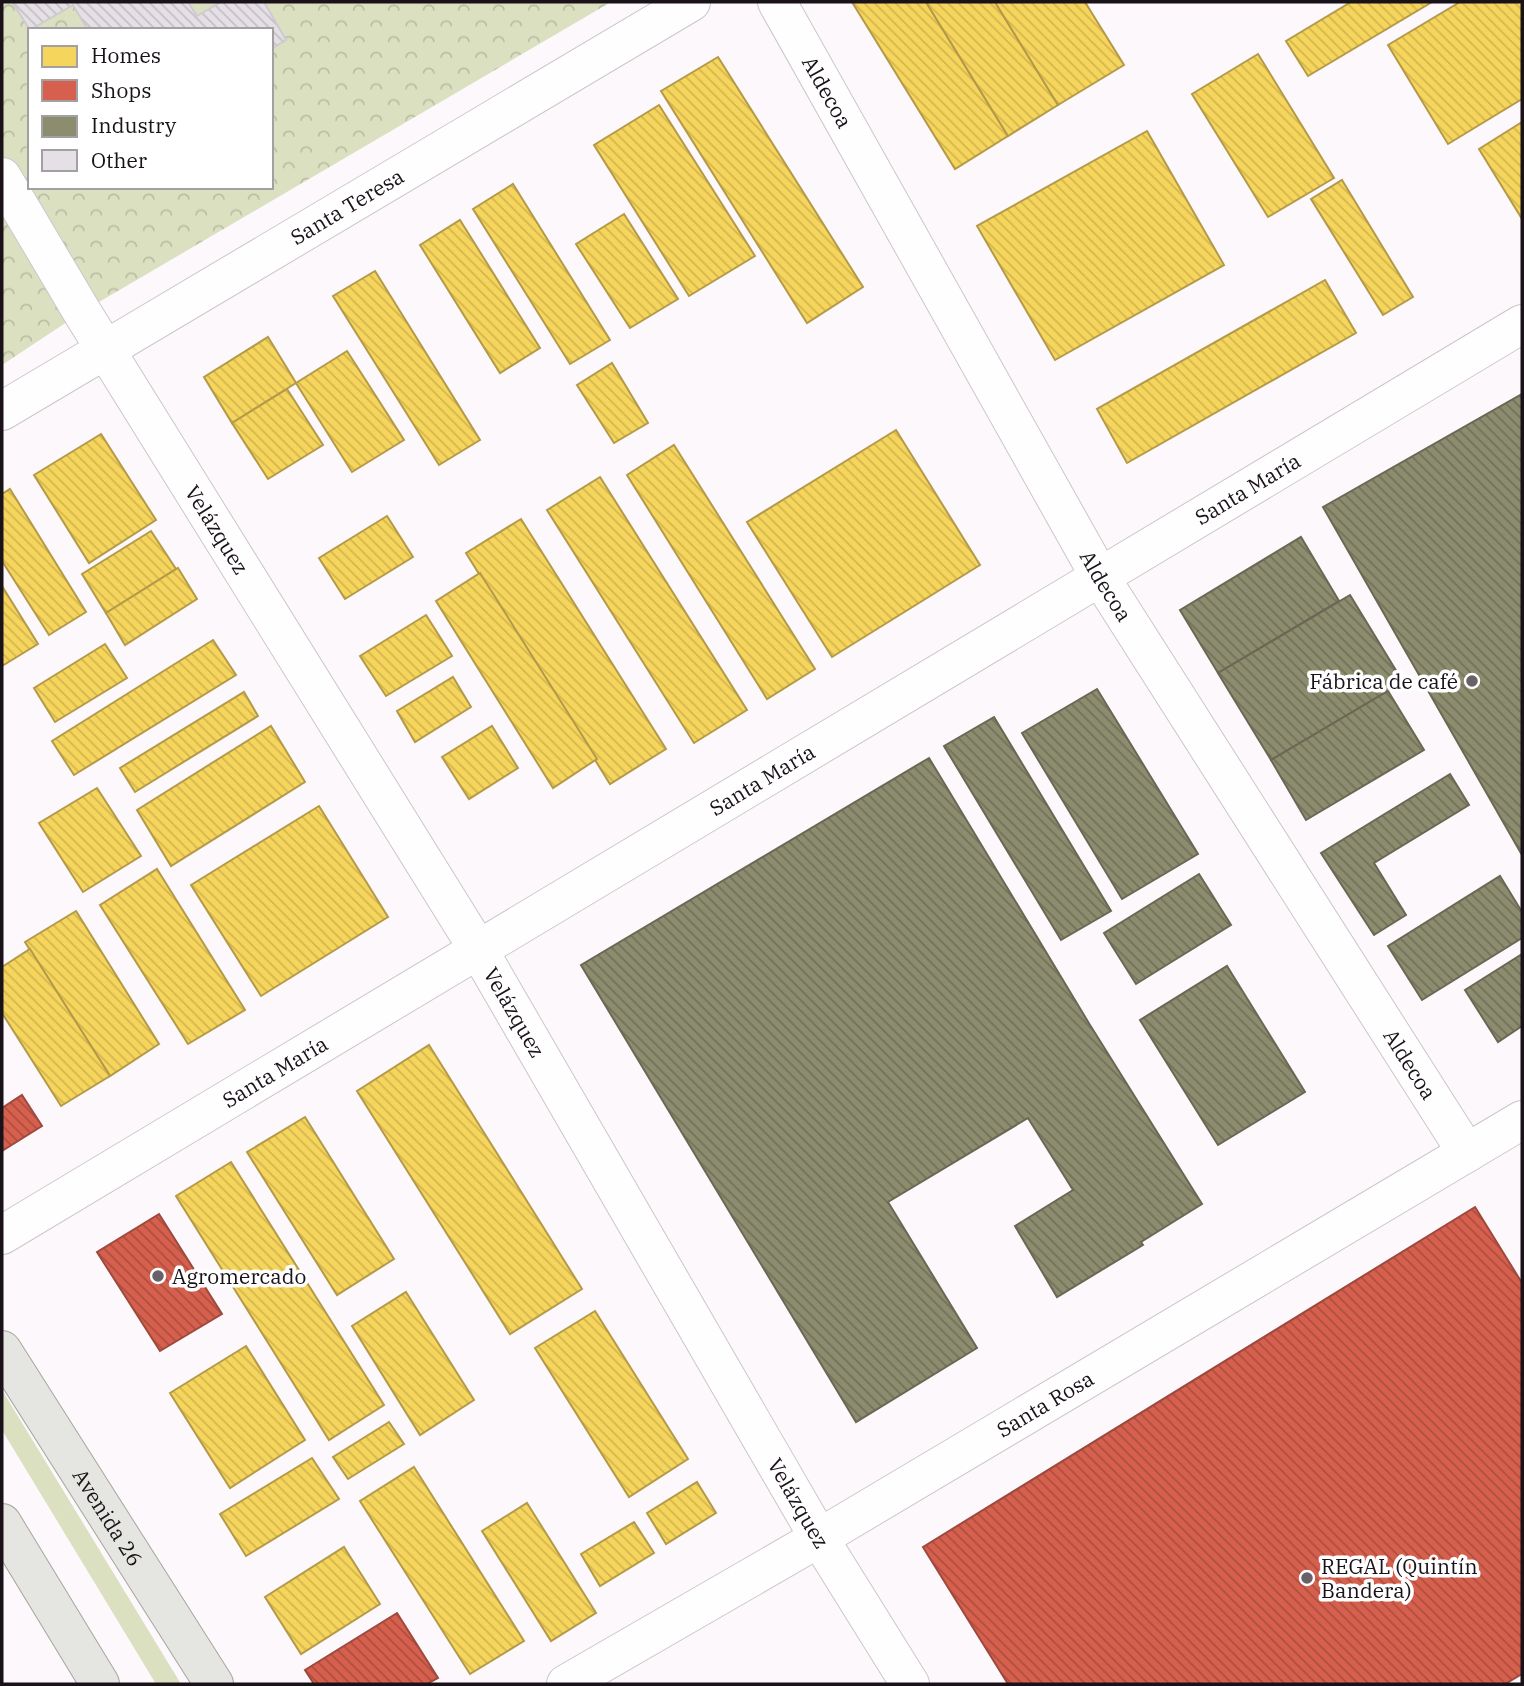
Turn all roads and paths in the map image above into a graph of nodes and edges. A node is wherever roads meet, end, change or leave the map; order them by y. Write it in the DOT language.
graph roads {
  1 [pos="691,2"];
  2 [pos="777,2"];
  3 [pos="2,177"];
  4 [pos="1522,324"];
  5 [pos="105,349"];
  6 [pos="2,411"];
  7 [pos="1100,577"];
  8 [pos="478,950"];
  9 [pos="1522,1120"];
  10 [pos="1467,1153"];
  11 [pos="2,1235"];
  12 [pos="2,1350"];
  13 [pos="2,1523"];
  14 [pos="819,1538"];
  15 [pos="100,1684"];
  16 [pos="214,1684"];
  17 [pos="566,1684"];
  18 [pos="910,1684"];
  1 -- 5 [label="street, Santa Teresa"];
  2 -- 7 [label="street, Aldecoa"];
  3 -- 5 [label="street, Velázquez"];
  4 -- 7 [label="street, Santa María"];
  5 -- 6 [label="street, Santa Teresa"];
  5 -- 8 [label="street, Velázquez"];
  7 -- 8 [label="street, Santa María"];
  7 -- 10 [label="street, Aldecoa"];
  8 -- 11 [label="street, Santa María"];
  8 -- 14 [label="street, Velázquez"];
  9 -- 10 [label="street, Santa Rosa"];
  10 -- 14 [label="street, Santa Rosa"];
  12 -- 16 [label="main road, Avenida 26"];
  13 -- 15 [label="main road"];
  14 -- 17 [label="street, Santa Rosa"];
  14 -- 18 [label="street, Velázquez"];
}
